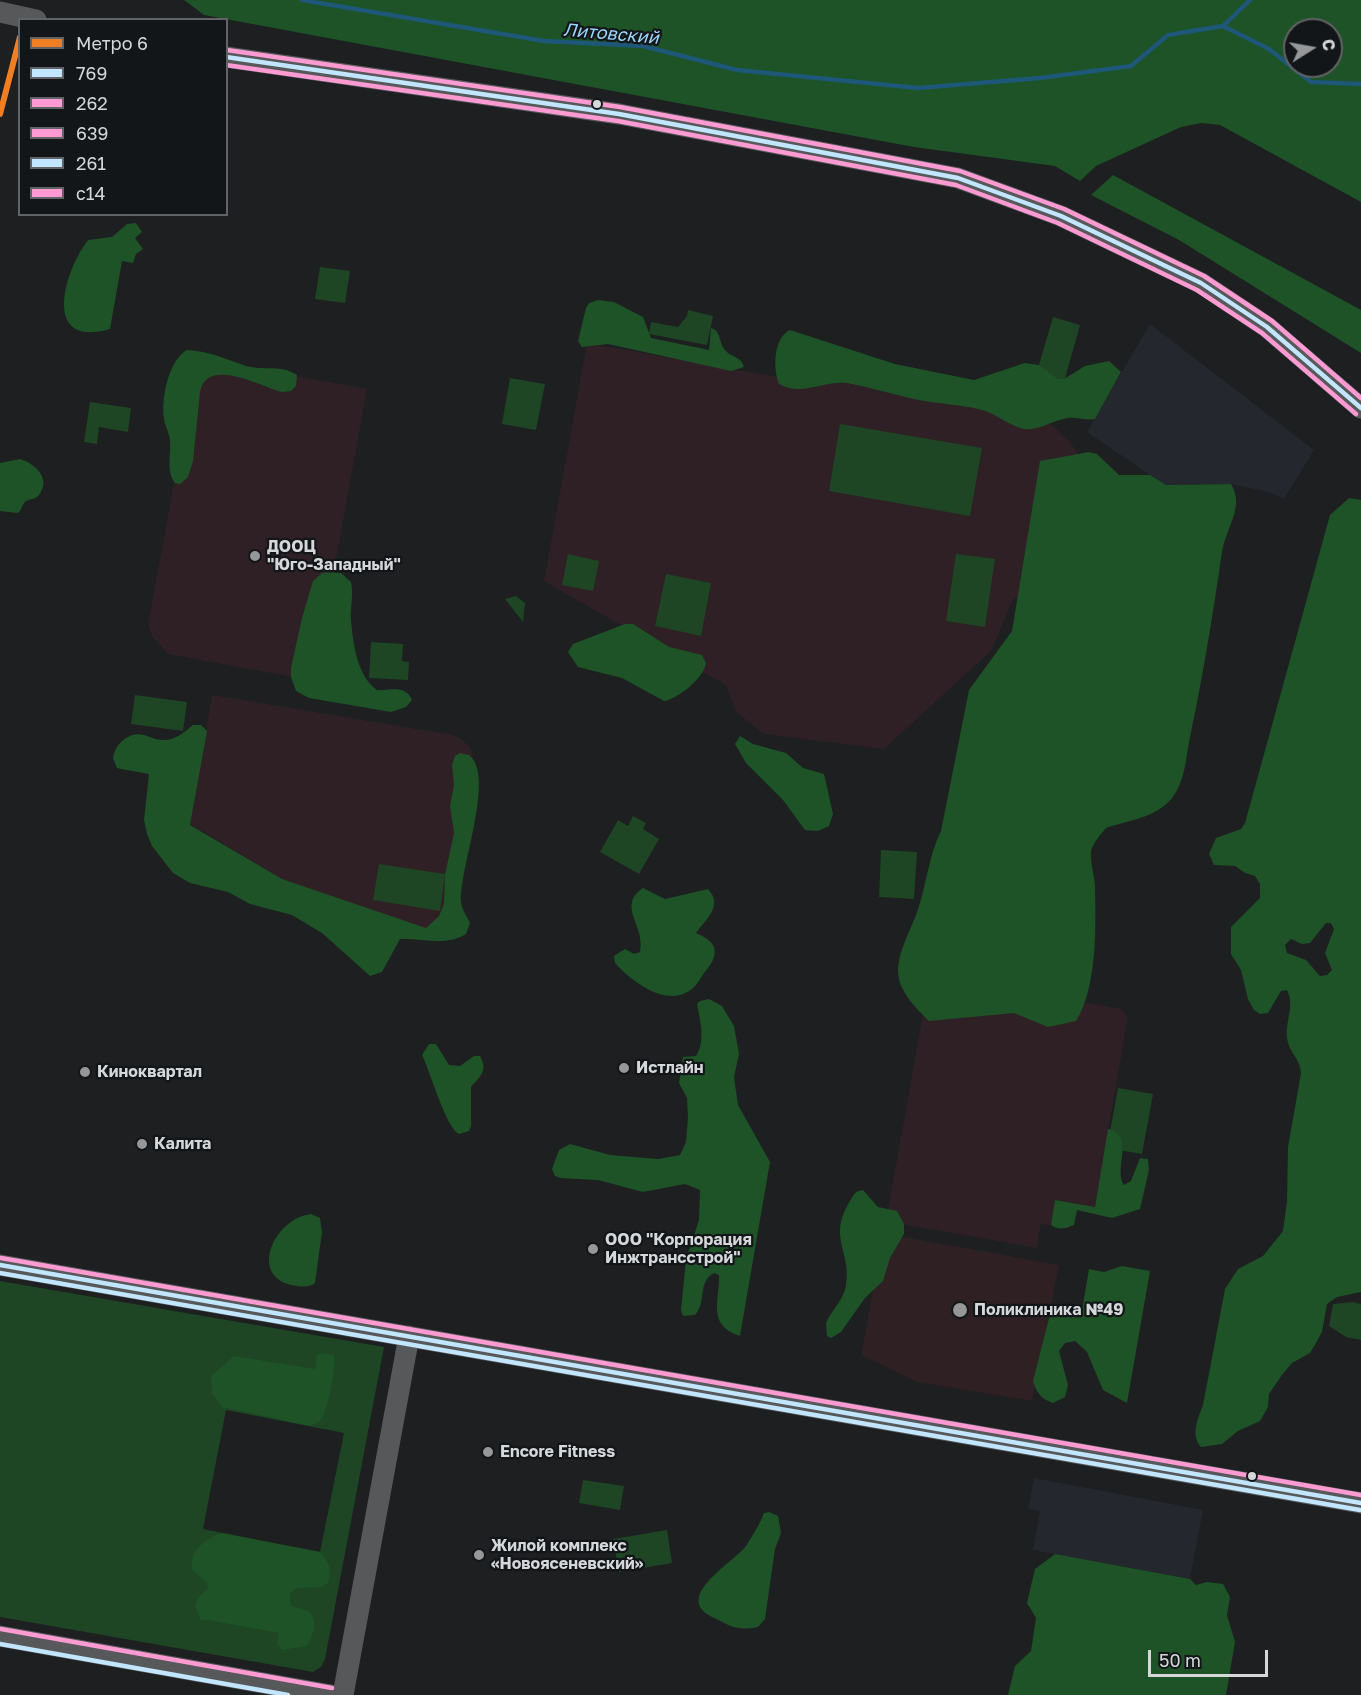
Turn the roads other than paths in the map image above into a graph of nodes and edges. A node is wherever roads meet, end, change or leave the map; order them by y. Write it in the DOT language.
graph roads {
  1 [pos="0,12"];
  2 [pos="27,18"];
  3 [pos="228,57"];
  4 [pos="1361,408"];
  5 [pos="0,1264"];
  6 [pos="410,1336"];
  7 [pos="1361,1503"];
  8 [pos="0,1636"];
  9 [pos="331,1695"];
  10 [pos="343,1695"];
  1 -- 2 [label="main road"];
  3 -- 4 [label="main road"];
  5 -- 6 [label="main road"];
  6 -- 7 [label="main road"];
  6 -- 10 [label="main road"];
  8 -- 9 [label="main road"];
}
